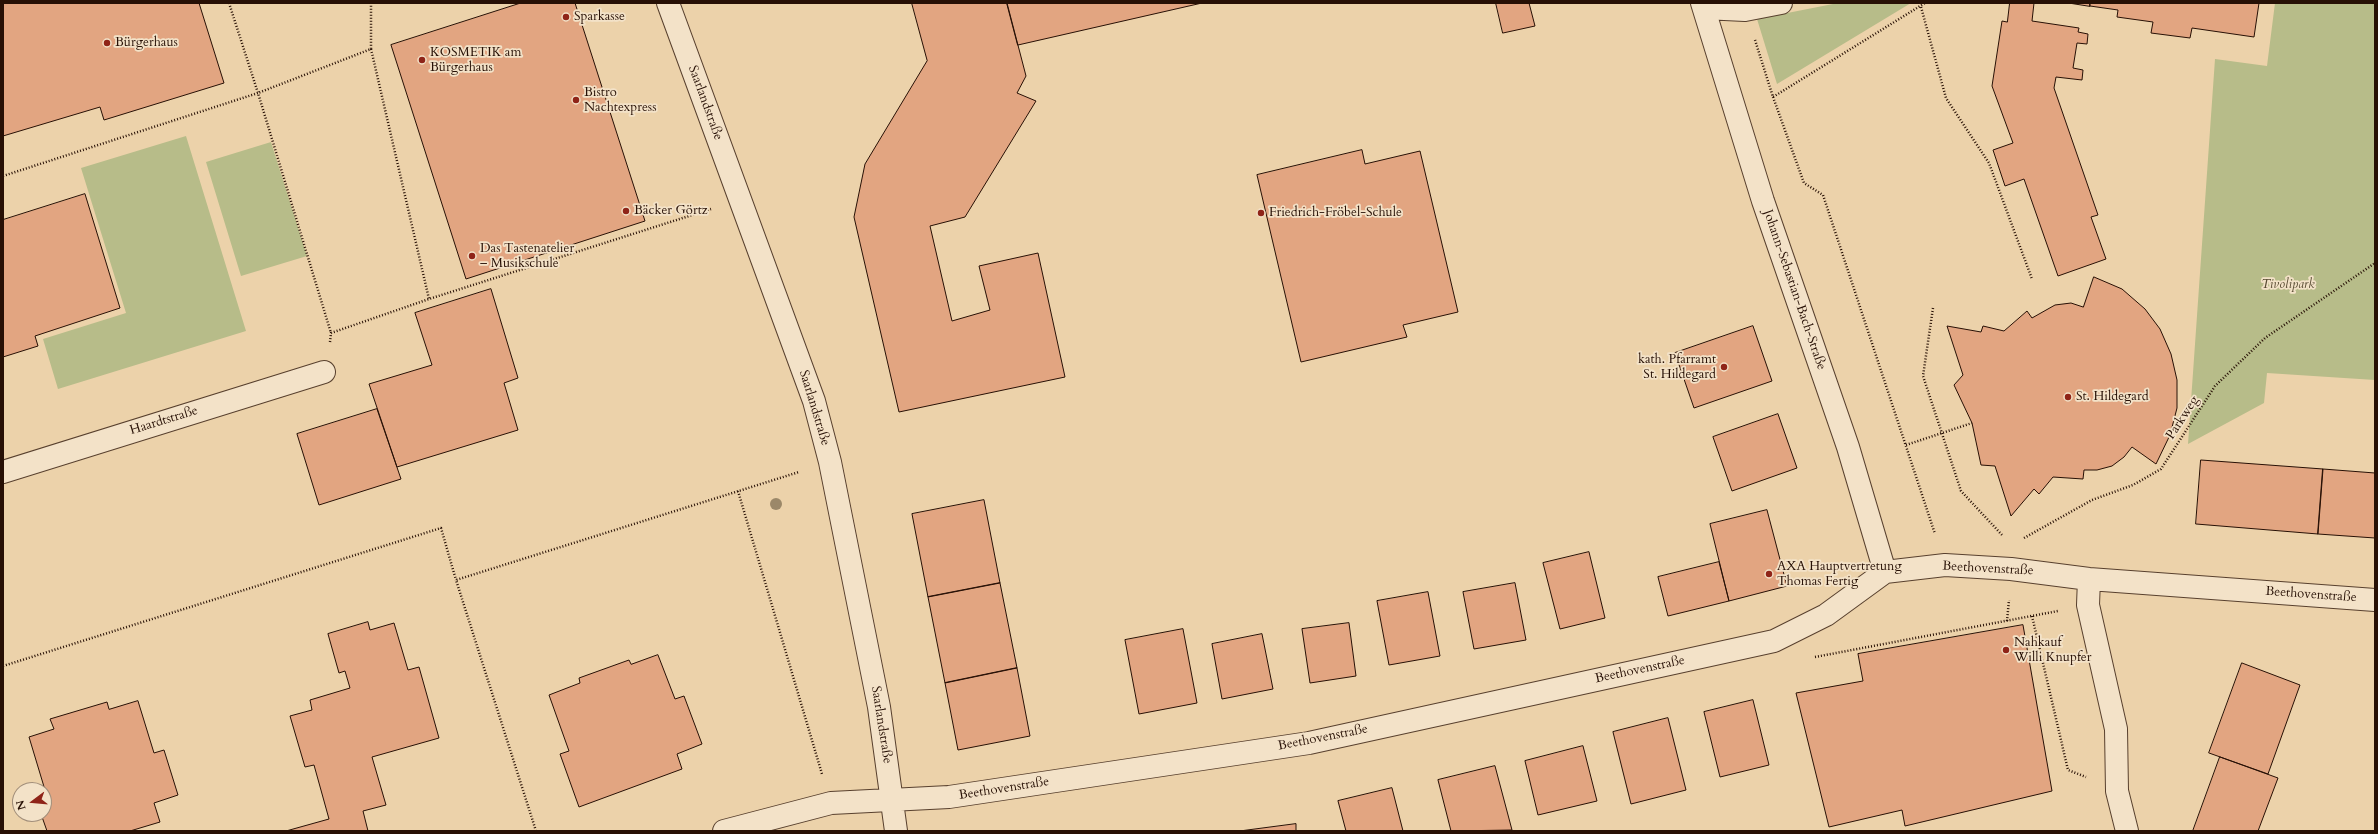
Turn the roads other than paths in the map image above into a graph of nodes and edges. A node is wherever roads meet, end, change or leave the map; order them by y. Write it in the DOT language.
graph roads {
  1 [pos="668,3"];
  2 [pos="1780,3"];
  3 [pos="1703,5"];
  4 [pos="324,372"];
  5 [pos="3,472"];
  6 [pos="1885,572"];
  7 [pos="2089,579"];
  8 [pos="2375,600"];
  9 [pos="892,800"];
  10 [pos="724,831"];
  11 [pos="896,831"];
  12 [pos="2127,831"];
  1 -- 9 [label="street, Saarlandstraße"];
  2 -- 3 [label="street, Johann-Sebastian-Bach-Straße"];
  3 -- 6 [label="street, Johann-Sebastian-Bach-Straße"];
  4 -- 5 [label="street, Haardtstraße"];
  6 -- 7 [label="street, Beethovenstraße"];
  6 -- 9 [label="street, Beethovenstraße"];
  7 -- 8 [label="street, Beethovenstraße"];
  7 -- 12 [label="street"];
  9 -- 10 [label="street, Beethovenstraße"];
  9 -- 11 [label="street, Saarlandstraße"];
}
